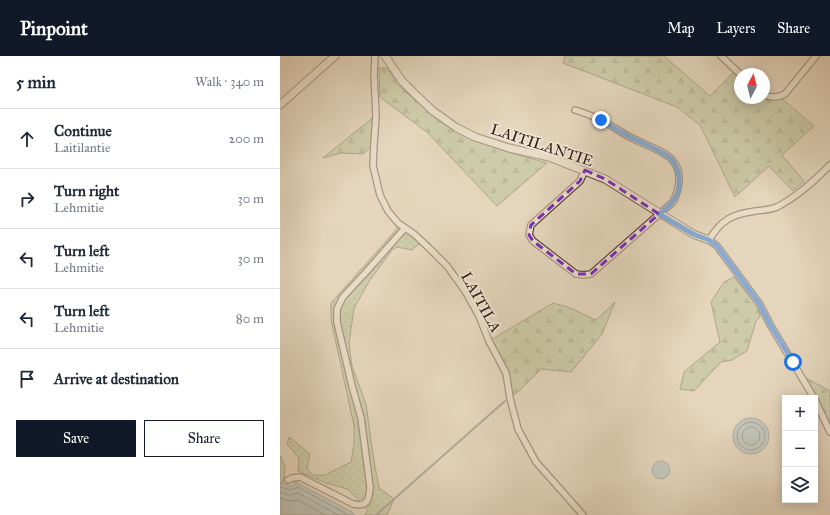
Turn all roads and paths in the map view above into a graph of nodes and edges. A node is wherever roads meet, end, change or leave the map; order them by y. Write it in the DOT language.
graph roads {
  1 [pos="335,56"];
  2 [pos="375,56"];
  3 [pos="385,56"];
  4 [pos="721,56"];
  5 [pos="816,56"];
  6 [pos="734,68"];
  7 [pos="770,97"];
  8 [pos="280,105"];
  9 [pos="575,110"];
  10 [pos="830,165"];
  11 [pos="585,170"];
  12 [pos="659,214"];
  13 [pos="405,228"];
  14 [pos="709,240"];
  15 [pos="812,395"];
  16 [pos="818,407"];
  17 [pos="830,432"];
  18 [pos="288,480"];
  19 [pos="583,515"];
  1 -- 8 [label="street"];
  2 -- 13 [label="street, LAITILA"];
  3 -- 11 [label="street, LAITILANTIE"];
  4 -- 6 [label="street"];
  5 -- 7 [label="street"];
  9 -- 12 [label="street"];
  10 -- 14 [label="street"];
  11 -- 12 [label="street, LAITILANTIE"];
  11 -- 12 [label="street"];
  12 -- 14 [label="street, LAITILANTIE"];
  13 -- 18 [label="street"];
  13 -- 19 [label="street, LAITILA"];
  14 -- 15 [label="street, LAITILANTIE"];
  16 -- 17 [label="street, LAITILANTIE"];
}
